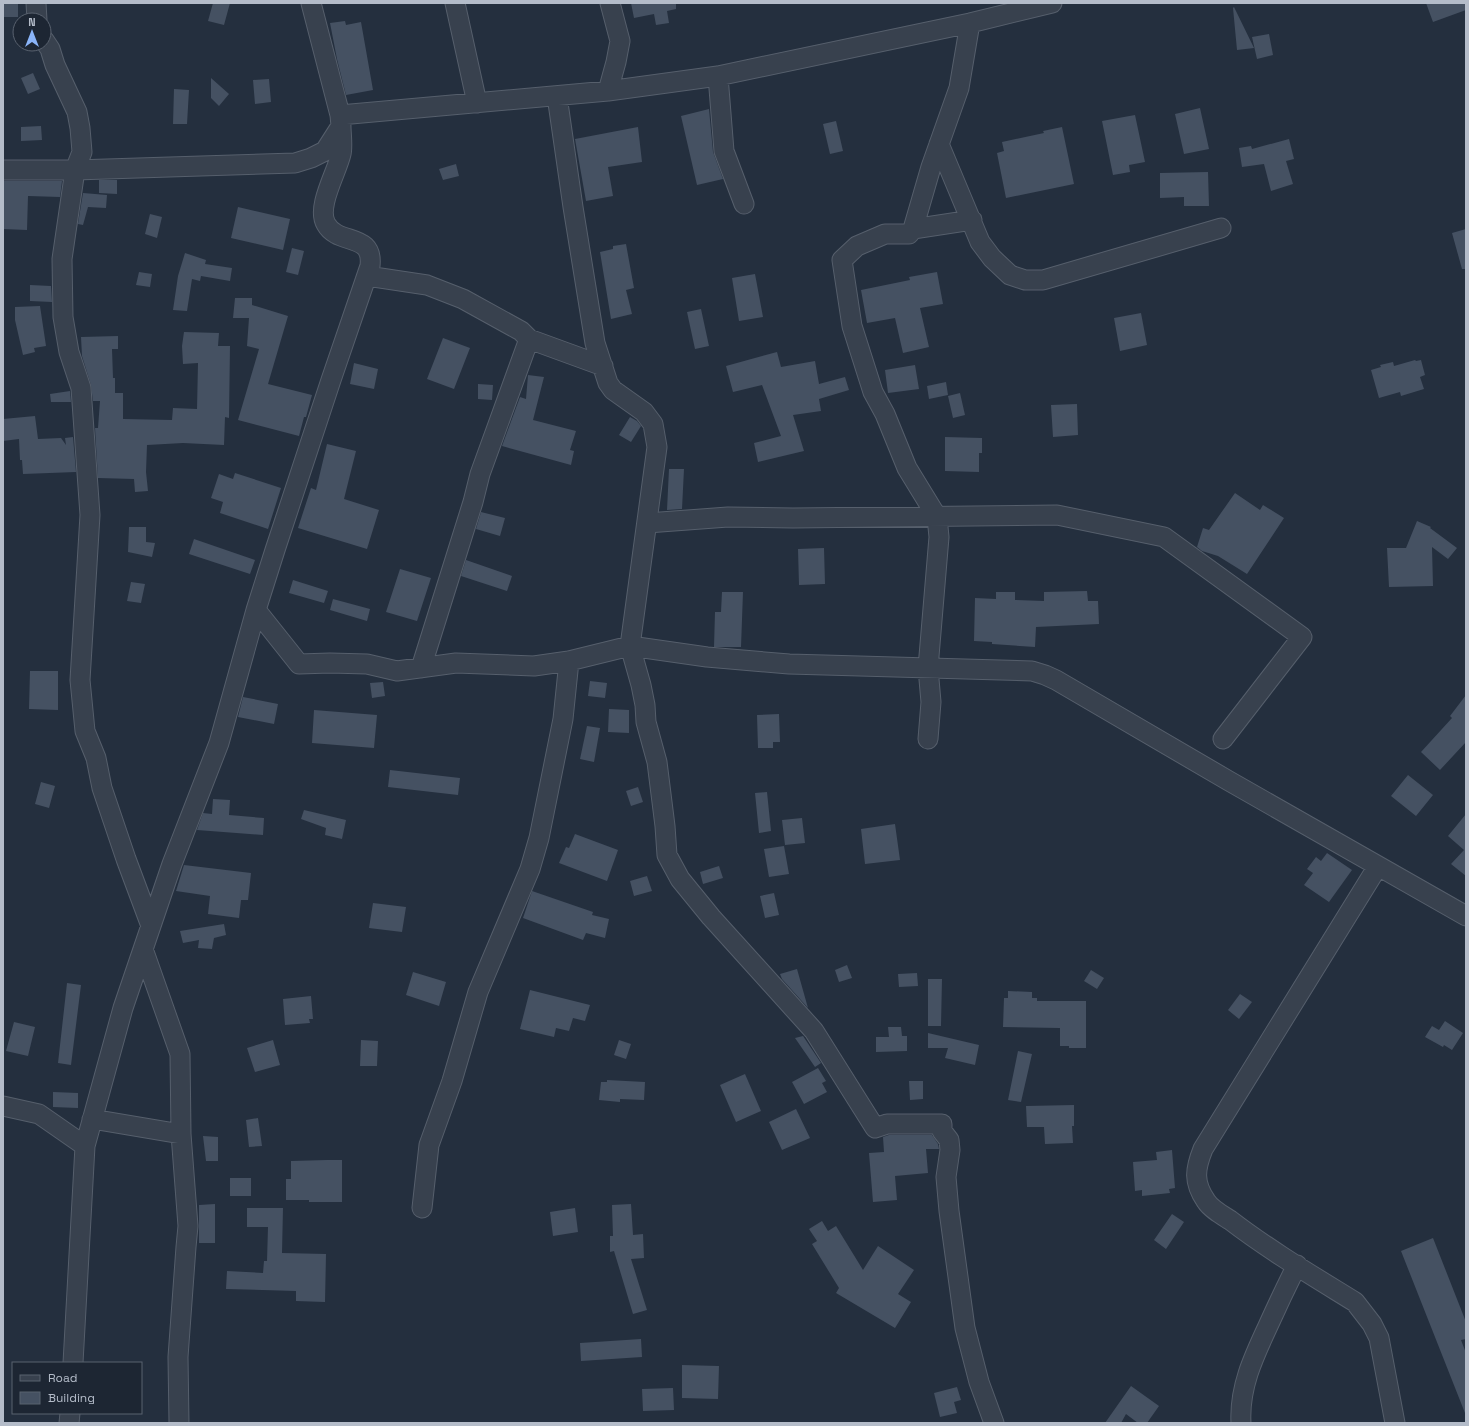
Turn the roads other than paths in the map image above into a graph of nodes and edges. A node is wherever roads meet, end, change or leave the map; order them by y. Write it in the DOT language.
graph roads {
  1 [pos="311,3"];
  2 [pos="455,3"];
  3 [pos="610,3"];
  4 [pos="1052,3"];
  5 [pos="970,23"];
  6 [pos="51,52"];
  7 [pos="718,76"];
  8 [pos="608,91"];
  9 [pos="557,96"];
  10 [pos="477,102"];
  11 [pos="340,121"];
  12 [pos="939,144"];
  13 [pos="3,170"];
  14 [pos="75,170"];
  15 [pos="744,204"];
  16 [pos="972,220"];
  17 [pos="1221,228"];
  18 [pos="913,229"];
  19 [pos="367,276"];
  20 [pos="529,339"];
  21 [pos="603,366"];
  22 [pos="937,517"];
  23 [pos="647,523"];
  24 [pos="256,610"];
  25 [pos="630,646"];
  26 [pos="569,661"];
  27 [pos="421,668"];
  28 [pos="928,668"];
  29 [pos="928,739"];
  30 [pos="1223,739"];
  31 [pos="1378,866"];
  32 [pos="1466,916"];
  33 [pos="151,926"];
  34 [pos="143,949"];
  35 [pos="3,1106"];
  36 [pos="92,1119"];
  37 [pos="181,1134"];
  38 [pos="85,1146"];
  39 [pos="422,1208"];
  40 [pos="1297,1265"];
  41 [pos="73,1362"];
  42 [pos="179,1423"];
  43 [pos="994,1423"];
  44 [pos="1241,1423"];
  45 [pos="1396,1423"];
  1 -- 11 [label="street"];
  2 -- 10 [label="street"];
  3 -- 8 [label="street"];
  4 -- 5 [label="street"];
  5 -- 7 [label="street"];
  5 -- 12 [label="street"];
  6 -- 14 [label="street"];
  7 -- 8 [label="street"];
  7 -- 15 [label="street"];
  8 -- 9 [label="street"];
  9 -- 10 [label="street"];
  9 -- 21 [label="street"];
  10 -- 11 [label="street"];
  11 -- 14 [label="street"];
  11 -- 19 [label="street"];
  12 -- 16 [label="street"];
  12 -- 18 [label="street"];
  13 -- 14 [label="street"];
  14 -- 33 [label="street"];
  16 -- 17 [label="street"];
  16 -- 18 [label="street"];
  18 -- 22 [label="street"];
  19 -- 20 [label="street"];
  19 -- 24 [label="street"];
  20 -- 21 [label="street"];
  20 -- 27 [label="street"];
  21 -- 23 [label="street"];
  22 -- 23 [label="street"];
  22 -- 28 [label="street"];
  22 -- 30 [label="street"];
  23 -- 25 [label="street"];
  24 -- 27 [label="street"];
  24 -- 33 [label="street"];
  25 -- 26 [label="street"];
  25 -- 28 [label="street"];
  25 -- 43 [label="street"];
  26 -- 27 [label="street"];
  26 -- 39 [label="street"];
  28 -- 29 [label="street"];
  28 -- 31 [label="street"];
  31 -- 32 [label="street"];
  31 -- 40 [label="street"];
  33 -- 34 [label="street"];
  34 -- 36 [label="street"];
  34 -- 37 [label="street"];
  35 -- 38 [label="street"];
  36 -- 37 [label="street"];
  36 -- 38 [label="street"];
  37 -- 42 [label="street"];
  38 -- 41 [label="street"];
  40 -- 44 [label="street"];
  40 -- 45 [label="street"];
}
